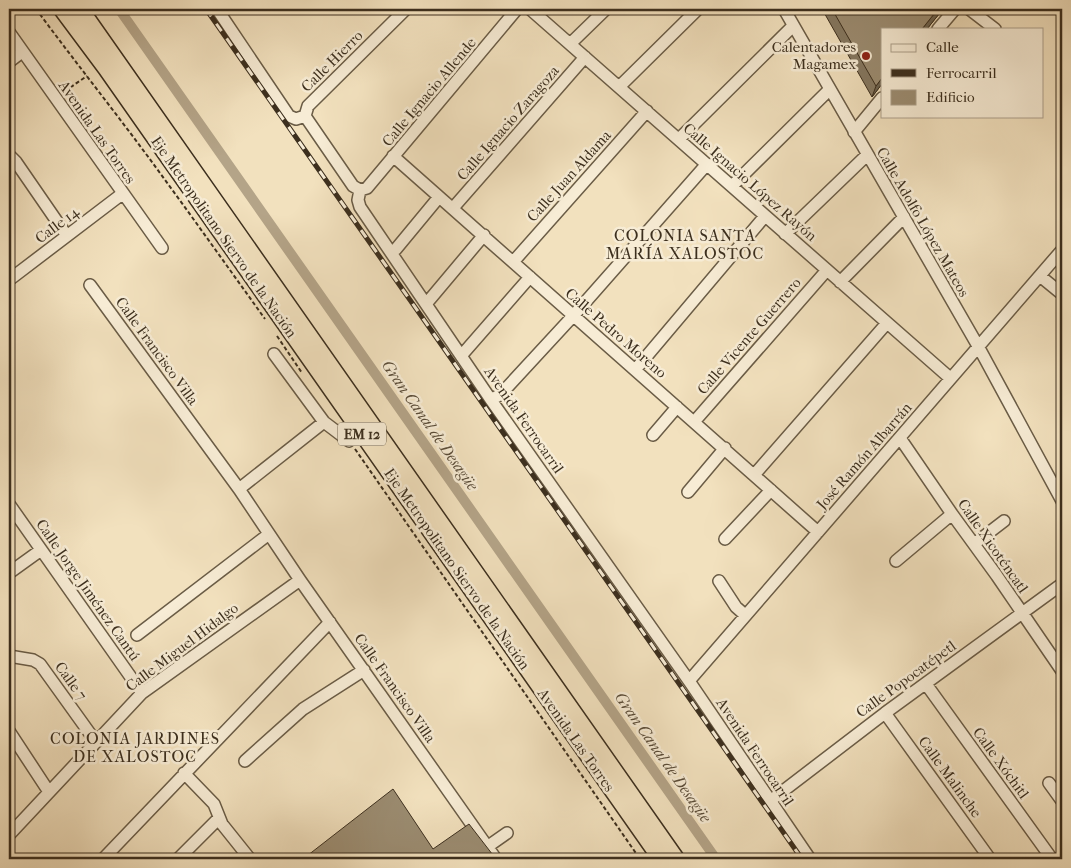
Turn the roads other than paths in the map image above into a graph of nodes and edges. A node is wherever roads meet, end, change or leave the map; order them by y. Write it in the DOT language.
graph roads {
  1 [pos="62,9"];
  2 [pos="80,9"];
  3 [pos="217,9"];
  4 [pos="406,9"];
  5 [pos="517,9"];
  6 [pos="530,9"];
  7 [pos="606,9"];
  8 [pos="698,9"];
  9 [pos="784,9"];
  10 [pos="955,9"];
  11 [pos="969,9"];
  12 [pos="793,26"];
  13 [pos="939,28"];
  14 [pos="994,28"];
  15 [pos="9,32"];
  16 [pos="570,44"];
  17 [pos="22,52"];
  18 [pos="585,57"];
  19 [pos="9,62"];
  20 [pos="620,86"];
  21 [pos="830,90"];
  22 [pos="881,99"];
  23 [pos="647,111"];
  24 [pos="305,116"];
  25 [pos="854,132"];
  26 [pos="679,139"];
  27 [pos="9,155"];
  28 [pos="867,155"];
  29 [pos="393,156"];
  30 [pos="707,164"];
  31 [pos="732,186"];
  32 [pos="360,190"];
  33 [pos="122,194"];
  34 [pos="439,197"];
  35 [pos="453,208"];
  36 [pos="765,216"];
  37 [pos="904,217"];
  38 [pos="786,234"];
  39 [pos="484,235"];
  40 [pos="67,236"];
  41 [pos="162,248"];
  42 [pos="1062,250"];
  43 [pos="391,252"];
  44 [pos="513,262"];
  45 [pos="827,270"];
  46 [pos="11,273"];
  47 [pos="1040,276"];
  48 [pos="530,277"];
  49 [pos="840,282"];
  50 [pos="90,285"];
  51 [pos="1062,294"];
  52 [pos="426,304"];
  53 [pos="573,316"];
  54 [pos="887,323"];
  55 [pos="978,346"];
  56 [pos="274,354"];
  57 [pos="461,356"];
  58 [pos="635,370"];
  59 [pos="950,378"];
  60 [pos="491,400"];
  61 [pos="677,407"];
  62 [pos="324,422"];
  63 [pos="694,422"];
  64 [pos="653,435"];
  65 [pos="900,438"];
  66 [pos="349,441"];
  67 [pos="725,448"];
  68 [pos="754,475"];
  69 [pos="238,489"];
  70 [pos="771,490"];
  71 [pos="688,492"];
  72 [pos="1062,501"];
  73 [pos="9,504"];
  74 [pos="952,514"];
  75 [pos="1004,521"];
  76 [pos="818,532"];
  77 [pos="269,534"];
  78 [pos="725,539"];
  79 [pos="974,544"];
  80 [pos="41,550"];
  81 [pos="896,561"];
  82 [pos="9,573"];
  83 [pos="300,580"];
  84 [pos="719,581"];
  85 [pos="1062,584"];
  86 [pos="1022,613"];
  87 [pos="745,615"];
  88 [pos="330,622"];
  89 [pos="137,635"];
  90 [pos="9,656"];
  91 [pos="364,670"];
  92 [pos="1062,671"];
  93 [pos="689,681"];
  94 [pos="926,684"];
  95 [pos="142,693"];
  96 [pos="884,713"];
  97 [pos="9,731"];
  98 [pos="96,742"];
  99 [pos="245,761"];
  100 [pos="184,773"];
  101 [pos="1049,783"];
  102 [pos="49,792"];
  103 [pos="770,801"];
  104 [pos="1062,801"];
  105 [pos="218,818"];
  106 [pos="506,833"];
  107 [pos="9,835"];
  108 [pos="488,847"];
  109 [pos="1062,856"];
  110 [pos="103,859"];
  111 [pos="178,859"];
  112 [pos="250,859"];
  113 [pos="496,859"];
  114 [pos="661,859"];
  115 [pos="676,859"];
  116 [pos="810,859"];
  117 [pos="990,859"];
  118 [pos="1052,859"];
  119 [pos="1058,859"];
  1 -- 114 [label="highway, Eje Metropolitano Siervo de la Nación / EM 12"];
  2 -- 115 [label="highway, Eje Metropolitano Siervo de la Nación / EM 12"];
  3 -- 24 [label="street"];
  4 -- 24 [label="street, Calle Hierro"];
  5 -- 29 [label="street, Calle Ignacio Allende"];
  6 -- 16 [label="street, Calle Ignacio López Rayón"];
  7 -- 16 [label="street"];
  8 -- 20 [label="street"];
  9 -- 12 [label="street, Calle Adolfo López Mateos"];
  10 -- 13 [label="street"];
  11 -- 14 [label="street"];
  12 -- 21 [label="street, Calle Adolfo López Mateos"];
  12 -- 26 [label="street"];
  15 -- 17 [label="street, Avenida Las Torres"];
  16 -- 18 [label="street, Calle Ignacio López Rayón"];
  17 -- 19 [label="street"];
  17 -- 33 [label="street, Avenida Las Torres"];
  18 -- 20 [label="street, Calle Ignacio López Rayón"];
  18 -- 35 [label="street, Calle Ignacio Zaragoza"];
  20 -- 23 [label="street, Calle Ignacio López Rayón"];
  21 -- 25 [label="street, Calle Adolfo López Mateos"];
  21 -- 31 [label="street"];
  22 -- 25 [label="street"];
  23 -- 26 [label="street, Calle Ignacio López Rayón"];
  23 -- 44 [label="street, Calle Juan Aldama"];
  24 -- 32 [label="street"];
  25 -- 28 [label="street, Calle Adolfo López Mateos"];
  26 -- 30 [label="street, Calle Ignacio López Rayón"];
  27 -- 40 [label="street"];
  28 -- 37 [label="street, Calle Adolfo López Mateos"];
  28 -- 38 [label="street"];
  29 -- 32 [label="street, Calle Ignacio Allende"];
  29 -- 34 [label="street, Calle Pedro Moreno"];
  30 -- 31 [label="street, Calle Ignacio López Rayón"];
  30 -- 53 [label="street"];
  31 -- 36 [label="street, Calle Ignacio López Rayón"];
  32 -- 43 [label="street, Avenida Ferrocarril"];
  33 -- 40 [label="street, Calle 14"];
  33 -- 41 [label="street, Avenida Las Torres"];
  34 -- 35 [label="street, Calle Pedro Moreno"];
  34 -- 43 [label="street"];
  35 -- 39 [label="street, Calle Pedro Moreno"];
  36 -- 38 [label="street, Calle Ignacio López Rayón"];
  36 -- 58 [label="street"];
  37 -- 49 [label="street"];
  37 -- 55 [label="street, Calle Adolfo López Mateos"];
  38 -- 45 [label="street, Calle Ignacio López Rayón"];
  39 -- 44 [label="street, Calle Pedro Moreno"];
  39 -- 52 [label="street"];
  40 -- 46 [label="street, Calle 14"];
  42 -- 47 [label="street, José Ramón Albarrán"];
  43 -- 52 [label="street, Avenida Ferrocarril"];
  44 -- 48 [label="street, Calle Pedro Moreno"];
  45 -- 49 [label="street, Calle Ignacio López Rayón"];
  45 -- 63 [label="street, Calle Vicente Guerrero"];
  47 -- 51 [label="street"];
  47 -- 55 [label="street, José Ramón Albarrán"];
  48 -- 53 [label="street, Calle Pedro Moreno"];
  48 -- 57 [label="street"];
  49 -- 54 [label="street, Calle Ignacio López Rayón"];
  50 -- 69 [label="street, Calle Francisco Villa"];
  52 -- 57 [label="street, Avenida Ferrocarril"];
  53 -- 58 [label="street, Calle Pedro Moreno"];
  53 -- 60 [label="street"];
  54 -- 59 [label="street, Calle Ignacio López Rayón"];
  54 -- 68 [label="street"];
  55 -- 59 [label="street, José Ramón Albarrán"];
  55 -- 72 [label="street, Calle Adolfo López Mateos"];
  56 -- 62 [label="street"];
  57 -- 60 [label="street, Avenida Ferrocarril"];
  58 -- 61 [label="street, Calle Pedro Moreno"];
  59 -- 65 [label="street, José Ramón Albarrán"];
  60 -- 93 [label="street, Avenida Ferrocarril"];
  61 -- 63 [label="street, Calle Pedro Moreno"];
  61 -- 64 [label="street"];
  62 -- 66 [label="street"];
  62 -- 69 [label="street"];
  63 -- 67 [label="street, Calle Pedro Moreno"];
  65 -- 74 [label="street, Calle Xicoténcatl"];
  65 -- 76 [label="street, José Ramón Albarrán"];
  67 -- 68 [label="street, Calle Pedro Moreno"];
  67 -- 71 [label="street"];
  68 -- 70 [label="street, Calle Pedro Moreno"];
  69 -- 77 [label="street, Calle Francisco Villa"];
  70 -- 76 [label="street, Calle Pedro Moreno"];
  70 -- 78 [label="street"];
  73 -- 80 [label="street, Calle Jorge Jiménez Cantú"];
  74 -- 79 [label="street, Calle Xicoténcatl"];
  74 -- 81 [label="street"];
  75 -- 79 [label="street"];
  76 -- 87 [label="street, José Ramón Albarrán"];
  77 -- 83 [label="street, Calle Francisco Villa"];
  77 -- 89 [label="street"];
  79 -- 86 [label="street, Calle Xicoténcatl"];
  80 -- 82 [label="street"];
  80 -- 95 [label="street, Calle Jorge Jiménez Cantú"];
  83 -- 88 [label="street, Calle Francisco Villa"];
  83 -- 95 [label="street, Calle Miguel Hidalgo"];
  84 -- 87 [label="street"];
  85 -- 86 [label="street, Calle Popocatépetl"];
  86 -- 92 [label="street, Calle Xicoténcatl"];
  86 -- 94 [label="street, Calle Popocatépetl"];
  87 -- 93 [label="street, José Ramón Albarrán"];
  88 -- 91 [label="street, Calle Francisco Villa"];
  88 -- 100 [label="street"];
  90 -- 98 [label="street, Calle 7"];
  91 -- 99 [label="street"];
  91 -- 108 [label="street, Calle Francisco Villa"];
  93 -- 103 [label="street, Avenida Ferrocarril"];
  94 -- 96 [label="street, Calle Popocatépetl"];
  94 -- 118 [label="street, Calle Xóchitl"];
  95 -- 98 [label="street, Calle Miguel Hidalgo"];
  96 -- 103 [label="street, Calle Popocatépetl"];
  96 -- 117 [label="street, Calle Malinche"];
  97 -- 102 [label="street"];
  98 -- 102 [label="street, Calle Miguel Hidalgo"];
  100 -- 105 [label="street"];
  100 -- 110 [label="street"];
  101 -- 104 [label="street"];
  102 -- 107 [label="street, Calle Miguel Hidalgo"];
  103 -- 116 [label="street, Avenida Ferrocarril"];
  105 -- 111 [label="street"];
  105 -- 112 [label="street"];
  106 -- 108 [label="street"];
  108 -- 113 [label="street, Calle Francisco Villa"];
  109 -- 119 [label="street"];
}
